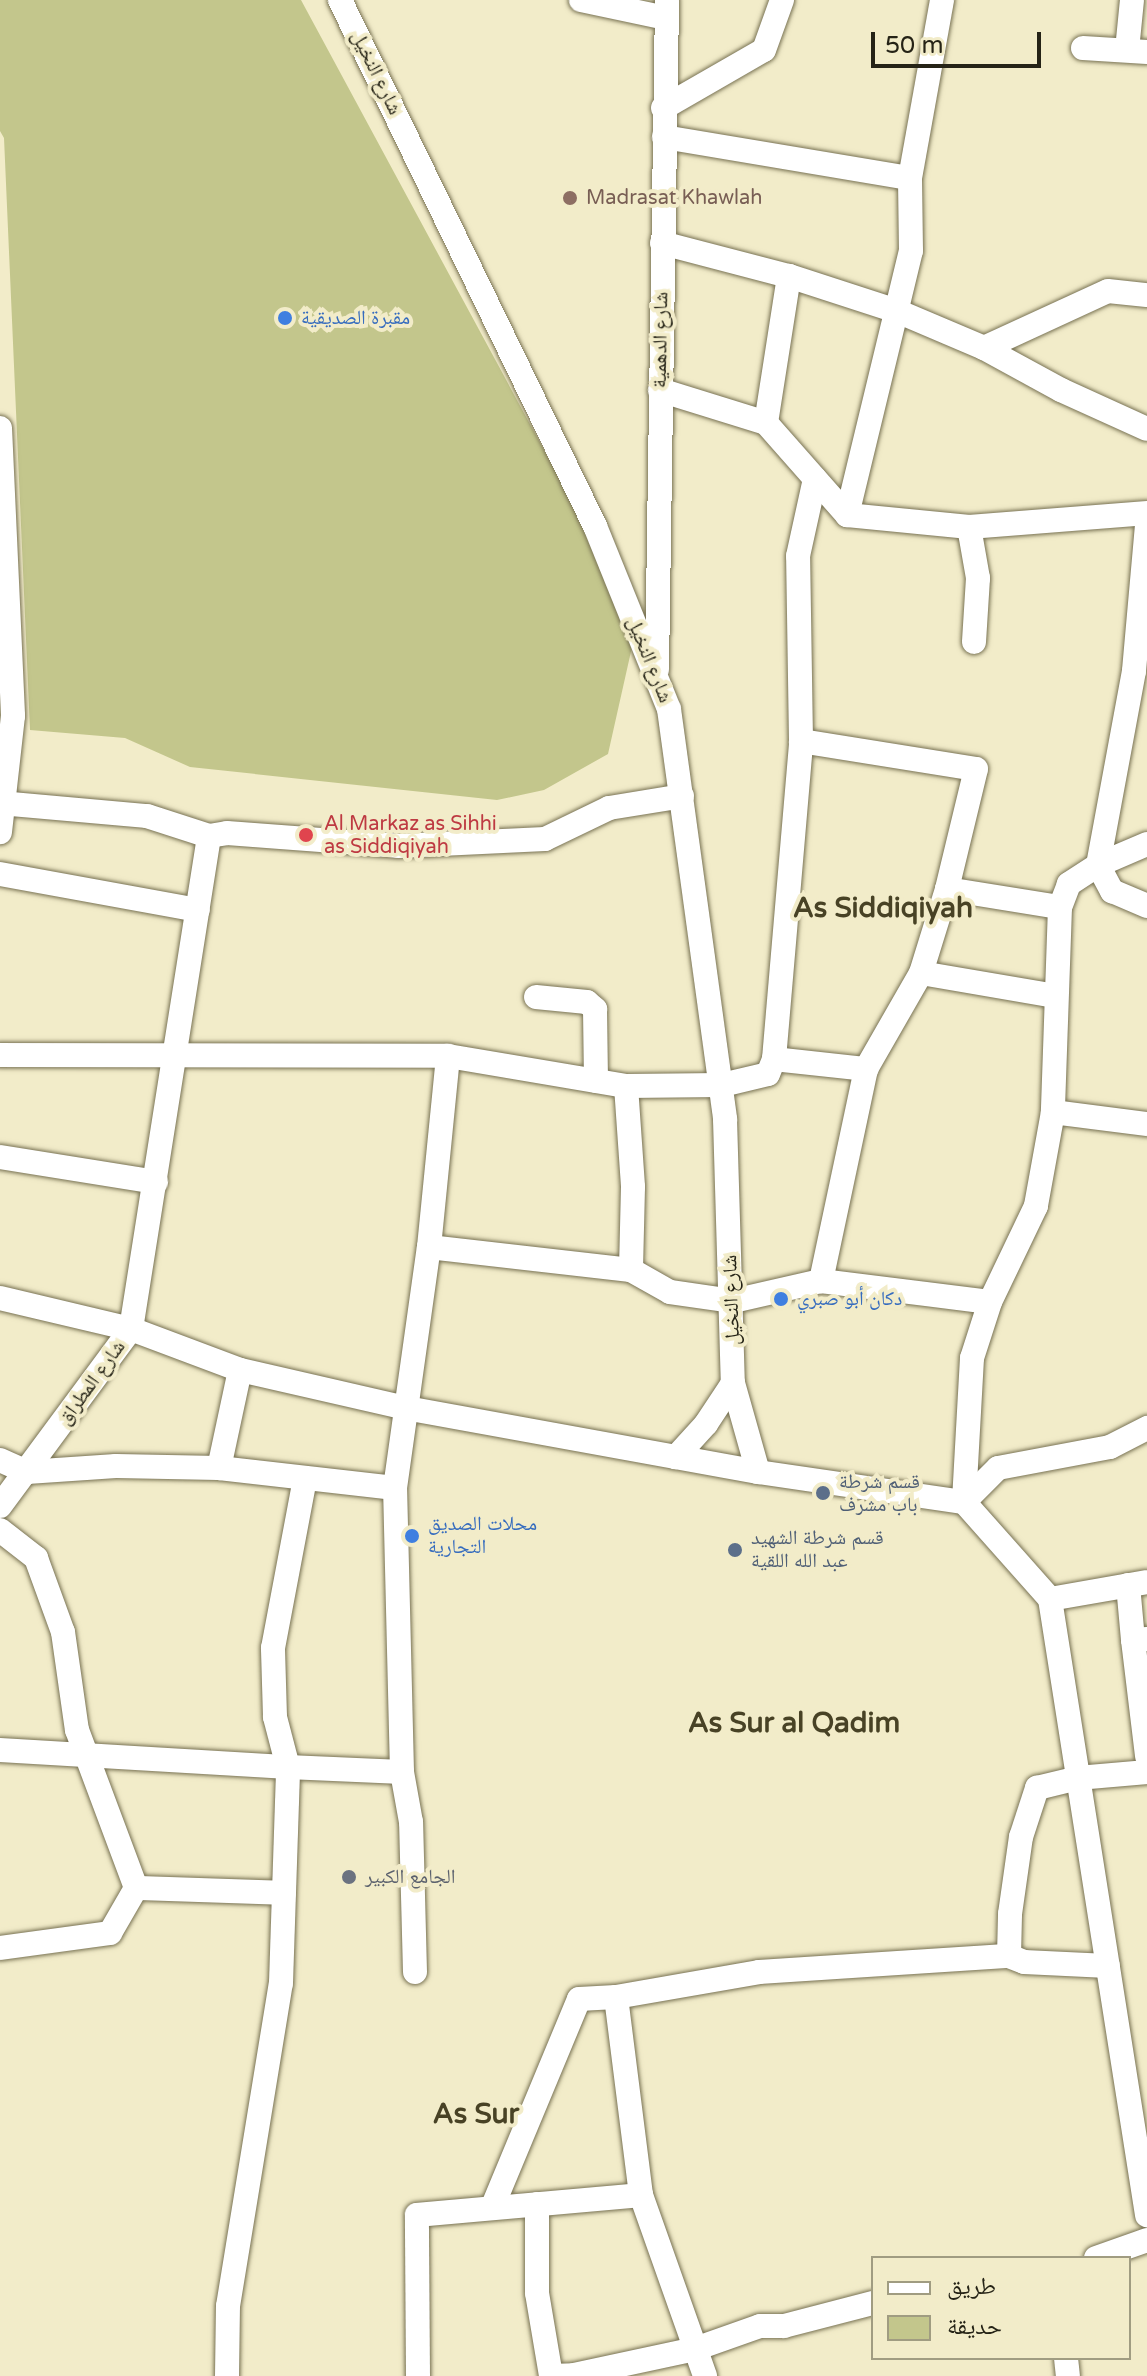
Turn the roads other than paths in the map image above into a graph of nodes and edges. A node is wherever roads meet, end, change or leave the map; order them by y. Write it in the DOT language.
graph roads {
  1 [pos="340,0"];
  2 [pos="581,0"];
  3 [pos="782,0"];
  4 [pos="942,0"];
  5 [pos="1132,0"];
  6 [pos="667,9"];
  7 [pos="1083,48"];
  8 [pos="1137,51"];
  9 [pos="663,108"];
  10 [pos="664,137"];
  11 [pos="910,178"];
  12 [pos="662,243"];
  13 [pos="789,276"];
  14 [pos="1147,295"];
  15 [pos="897,311"];
  16 [pos="984,348"];
  17 [pos="660,390"];
  18 [pos="766,423"];
  19 [pos="0,428"];
  20 [pos="1147,429"];
  21 [pos="815,479"];
  22 [pos="3,513"];
  23 [pos="1147,513"];
  24 [pos="847,515"];
  25 [pos="1147,525"];
  26 [pos="969,527"];
  27 [pos="974,642"];
  28 [pos="1141,672"];
  29 [pos="657,679"];
  30 [pos="801,741"];
  31 [pos="682,796"];
  32 [pos="2,803"];
  33 [pos="0,832"];
  34 [pos="209,836"];
  35 [pos="1147,844"];
  36 [pos="1098,865"];
  37 [pos="0,874"];
  38 [pos="947,889"];
  39 [pos="1147,906"];
  40 [pos="1060,907"];
  41 [pos="198,910"];
  42 [pos="921,973"];
  43 [pos="1056,996"];
  44 [pos="536,997"];
  45 [pos="174,1053"];
  46 [pos="0,1055"];
  47 [pos="448,1056"];
  48 [pos="774,1059"];
  49 [pos="866,1069"];
  50 [pos="596,1081"];
  51 [pos="722,1085"];
  52 [pos="626,1086"];
  53 [pos="1053,1112"];
  54 [pos="1147,1124"];
  55 [pos="0,1157"];
  56 [pos="156,1182"];
  57 [pos="429,1247"];
  58 [pos="631,1270"];
  59 [pos="821,1281"];
  60 [pos="0,1298"];
  61 [pos="733,1301"];
  62 [pos="990,1302"];
  63 [pos="131,1329"];
  64 [pos="240,1370"];
  65 [pos="733,1383"];
  66 [pos="406,1408"];
  67 [pos="1147,1428"];
  68 [pos="676,1457"];
  69 [pos="0,1460"];
  70 [pos="219,1468"];
  71 [pos="27,1472"];
  72 [pos="758,1472"];
  73 [pos="305,1478"];
  74 [pos="395,1488"];
  75 [pos="964,1502"];
  76 [pos="0,1506"];
  77 [pos="0,1530"];
  78 [pos="1138,1584"];
  79 [pos="1050,1599"];
  80 [pos="1140,1639"];
  81 [pos="0,1750"];
  82 [pos="87,1754"];
  83 [pos="1147,1756"];
  84 [pos="288,1767"];
  85 [pos="402,1772"];
  86 [pos="1147,1772"];
  87 [pos="1078,1778"];
  88 [pos="136,1888"];
  89 [pos="284,1893"];
  90 [pos="0,1948"];
  91 [pos="1009,1956"];
  92 [pos="1108,1966"];
  93 [pos="415,1972"];
  94 [pos="616,1997"];
  95 [pos="641,2195"];
  96 [pos="537,2204"];
  97 [pos="492,2208"];
  98 [pos="1147,2215"];
  99 [pos="1147,2240"];
  100 [pos="1102,2256"];
  101 [pos="871,2304"];
  102 [pos="695,2349"];
  103 [pos="227,2376"];
  104 [pos="418,2376"];
  105 [pos="551,2376"];
  106 [pos="705,2376"];
  1 -- 29 [label="street, شارع النخيل"];
  2 -- 6 [label="street"];
  3 -- 9 [label="street"];
  4 -- 11 [label="street"];
  5 -- 8 [label="street"];
  6 -- 9 [label="street, شارع الدهمية"];
  7 -- 8 [label="street"];
  9 -- 10 [label="street, شارع الدهمية"];
  10 -- 11 [label="street"];
  10 -- 12 [label="street, شارع الدهمية"];
  11 -- 15 [label="street"];
  12 -- 13 [label="street"];
  12 -- 17 [label="street, شارع الدهمية"];
  13 -- 15 [label="street"];
  13 -- 18 [label="street"];
  14 -- 16 [label="street"];
  15 -- 16 [label="street"];
  15 -- 24 [label="street"];
  16 -- 20 [label="street"];
  17 -- 18 [label="street"];
  17 -- 29 [label="street, شارع الدهمية"];
  18 -- 21 [label="street"];
  19 -- 22 [label="street"];
  21 -- 24 [label="street"];
  21 -- 30 [label="street"];
  22 -- 32 [label="street"];
  23 -- 26 [label="street"];
  24 -- 26 [label="street"];
  25 -- 28 [label="street"];
  26 -- 27 [label="street"];
  28 -- 36 [label="street"];
  29 -- 31 [label="street, شارع النخيل"];
  30 -- 38 [label="street"];
  30 -- 48 [label="street"];
  31 -- 34 [label="street"];
  31 -- 51 [label="street, شارع النخيل"];
  32 -- 33 [label="street"];
  32 -- 34 [label="street"];
  34 -- 41 [label="street"];
  35 -- 36 [label="street"];
  36 -- 39 [label="street"];
  36 -- 40 [label="street"];
  37 -- 41 [label="street"];
  38 -- 40 [label="street"];
  38 -- 42 [label="street"];
  40 -- 43 [label="street"];
  41 -- 45 [label="street"];
  42 -- 43 [label="street"];
  42 -- 49 [label="street"];
  43 -- 53 [label="street"];
  44 -- 50 [label="street"];
  45 -- 46 [label="street"];
  45 -- 47 [label="street"];
  45 -- 56 [label="street"];
  47 -- 50 [label="street"];
  47 -- 57 [label="street"];
  48 -- 49 [label="street"];
  48 -- 51 [label="street"];
  49 -- 59 [label="street"];
  50 -- 52 [label="street"];
  51 -- 52 [label="street"];
  51 -- 61 [label="street, شارع النخيل"];
  52 -- 58 [label="street"];
  53 -- 54 [label="street"];
  53 -- 62 [label="street"];
  55 -- 56 [label="street"];
  56 -- 63 [label="street"];
  57 -- 58 [label="street"];
  57 -- 66 [label="street"];
  58 -- 61 [label="street"];
  59 -- 61 [label="street"];
  59 -- 62 [label="street"];
  60 -- 63 [label="street, شارع المطراق"];
  61 -- 65 [label="street, شارع النخيل"];
  62 -- 75 [label="street"];
  63 -- 64 [label="street"];
  63 -- 71 [label="street, شارع المطراق"];
  64 -- 66 [label="street"];
  64 -- 70 [label="street"];
  65 -- 68 [label="street"];
  65 -- 72 [label="street, شارع النخيل"];
  66 -- 68 [label="street"];
  66 -- 74 [label="street"];
  67 -- 75 [label="street"];
  68 -- 72 [label="street"];
  69 -- 71 [label="street"];
  70 -- 71 [label="street"];
  70 -- 73 [label="street"];
  71 -- 76 [label="street, شارع المطراق"];
  72 -- 75 [label="street"];
  73 -- 74 [label="street"];
  73 -- 84 [label="street"];
  74 -- 85 [label="street"];
  75 -- 79 [label="street"];
  77 -- 82 [label="street"];
  78 -- 79 [label="street"];
  78 -- 80 [label="street"];
  79 -- 87 [label="street"];
  80 -- 83 [label="street"];
  81 -- 82 [label="street"];
  82 -- 84 [label="street"];
  82 -- 88 [label="street"];
  84 -- 85 [label="street"];
  84 -- 89 [label="street"];
  85 -- 93 [label="street"];
  86 -- 87 [label="street"];
  87 -- 91 [label="street"];
  87 -- 92 [label="street"];
  88 -- 89 [label="street"];
  88 -- 90 [label="street"];
  89 -- 103 [label="street"];
  91 -- 92 [label="street"];
  91 -- 94 [label="street"];
  92 -- 98 [label="street"];
  94 -- 95 [label="street"];
  94 -- 97 [label="street"];
  95 -- 96 [label="street"];
  95 -- 102 [label="street"];
  96 -- 97 [label="street"];
  96 -- 105 [label="street"];
  97 -- 104 [label="street"];
  99 -- 100 [label="street"];
  101 -- 102 [label="street"];
  102 -- 105 [label="street"];
  102 -- 106 [label="street"];
}
